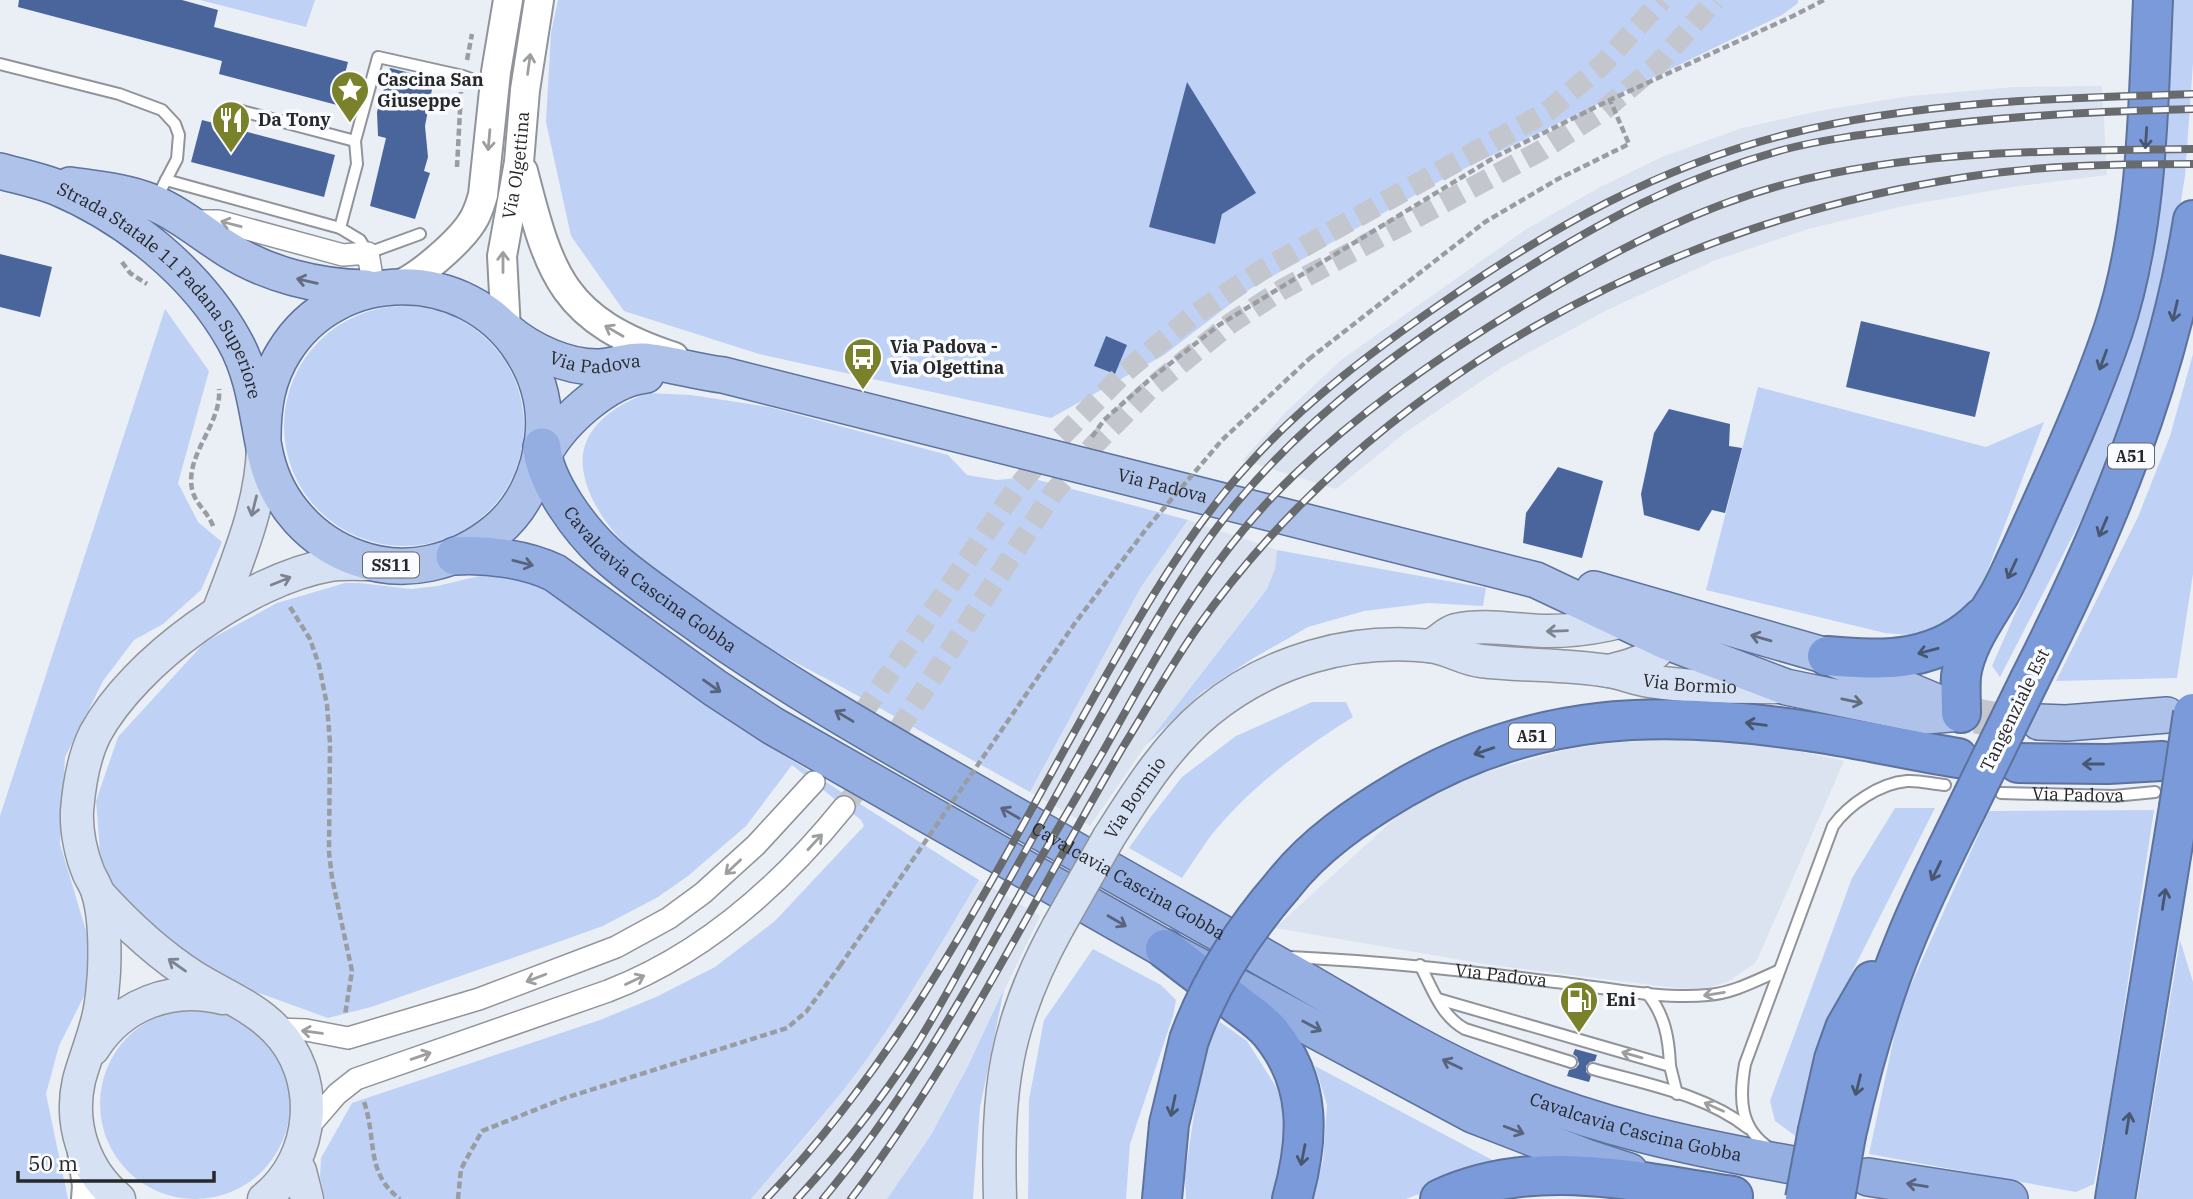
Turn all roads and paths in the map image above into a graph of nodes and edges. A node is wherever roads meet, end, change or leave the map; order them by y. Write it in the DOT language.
graph roads {
  1 [pos="508,0"];
  2 [pos="540,0"];
  3 [pos="1824,0"];
  4 [pos="2152,0"];
  5 [pos="474,25"];
  6 [pos="0,64"];
  7 [pos="463,76"];
  8 [pos="494,87"];
  9 [pos="1610,100"];
  10 [pos="234,109"];
  11 [pos="355,141"];
  12 [pos="519,157"];
  13 [pos="9,174"];
  14 [pos="456,175"];
  15 [pos="168,202"];
  16 [pos="2193,220"];
  17 [pos="340,228"];
  18 [pos="420,234"];
  19 [pos="368,253"];
  20 [pos="130,273"];
  21 [pos="152,287"];
  22 [pos="385,287"];
  23 [pos="506,330"];
  24 [pos="707,373"];
  25 [pos="218,383"];
  26 [pos="263,438"];
  27 [pos="541,455"];
  28 [pos="1072,462"];
  29 [pos="213,526"];
  30 [pos="455,556"];
  31 [pos="377,564"];
  32 [pos="1546,584"];
  33 [pos="290,607"];
  34 [pos="219,610"];
  35 [pos="1985,616"];
  36 [pos="1625,622"];
  37 [pos="1665,625"];
  38 [pos="1429,646"];
  39 [pos="1827,656"];
  40 [pos="1609,671"];
  41 [pos="1786,687"];
  42 [pos="2180,714"];
  43 [pos="1969,715"];
  44 [pos="2039,722"];
  45 [pos="2009,778"];
  46 [pos="814,782"];
  47 [pos="1956,784"];
  48 [pos="2165,787"];
  49 [pos="844,807"];
  50 [pos="98,893"];
  51 [pos="1165,948"];
  52 [pos="1260,956"];
  53 [pos="1420,965"];
  54 [pos="1778,971"];
  55 [pos="1647,993"];
  56 [pos="1438,999"];
  57 [pos="235,1002"];
  58 [pos="348,1004"];
  59 [pos="276,1029"];
  60 [pos="87,1059"];
  61 [pos="1571,1062"];
  62 [pos="1670,1066"];
  63 [pos="1593,1069"];
  64 [pos="1677,1094"];
  65 [pos="367,1109"];
  66 [pos="1748,1128"];
  67 [pos="305,1131"];
  68 [pos="1832,1133"];
  69 [pos="81,1144"];
  70 [pos="295,1162"];
  71 [pos="1868,1177"];
  72 [pos="1802,1182"];
  73 [pos="2116,1195"];
  74 [pos="1743,1198"];
  75 [pos="86,1199"];
  76 [pos="119,1199"];
  77 [pos="264,1199"];
  78 [pos="307,1199"];
  79 [pos="400,1199"];
  80 [pos="458,1199"];
  81 [pos="1000,1199"];
  82 [pos="1162,1199"];
  83 [pos="1292,1199"];
  84 [pos="1440,1199"];
  85 [pos="1835,1199"];
  86 [pos="2009,1199"];
  1 -- 8 [label="street, Via Olgettina"];
  12 -- 2 [label="street, Via Olgettina, one-way"];
  3 -- 9 [label="path"];
  4 -- 35 [label="highway, one-way"];
  5 -- 7 [label="path"];
  6 -- 15 [label="lane"];
  7 -- 8 [label="lane"];
  7 -- 11 [label="lane"];
  7 -- 14 [label="path"];
  8 -- 22 [label="street, Via Olgettina, one-way"];
  9 -- 28 [label="path"];
  9 -- 80 [label="path, bridge"];
  10 -- 11 [label="lane"];
  11 -- 17 [label="lane"];
  23 -- 12 [label="street, Via Olgettina, one-way"];
  24 -- 12 [label="street, one-way"];
  13 -- 15 [label="main road, Strada Statale 11 Padana Superiore / SS11"];
  13 -- 26 [label="main road, Strada Statale 11 Padana Superiore / SS11"];
  15 -- 17 [label="lane"];
  19 -- 15 [label="street, one-way"];
  22 -- 15 [label="main road, Strada Statale 11 Padana Superiore / SS11, one-way"];
  16 -- 47 [label="highway, Tangenziale Est / A51, one-way, bridge"];
  17 -- 19 [label="lane"];
  18 -- 19 [label="lane"];
  19 -- 22 [label="street"];
  20 -- 21 [label="path"];
  22 -- 23 [label="main road, Strada Statale 11 Padana Superiore / SS11"];
  22 -- 26 [label="main road, Strada Statale 11 Padana Superiore / SS11"];
  23 -- 24 [label="main road, Via Padova"];
  23 -- 27 [label="main road, Strada Statale 11 Padana Superiore / SS11"];
  24 -- 27 [label="main road, Via Padova"];
  24 -- 28 [label="main road, Via Padova"];
  25 -- 29 [label="path"];
  26 -- 31 [label="main road, Strada Statale 11 Padana Superiore / SS11"];
  26 -- 34 [label="main road, one-way"];
  27 -- 30 [label="main road, Strada Statale 11 Padana Superiore / SS11"];
  52 -- 27 [label="highway, Cavalcavia Cascina Gobba, one-way"];
  28 -- 32 [label="main road, Via Padova"];
  30 -- 31 [label="main road, Strada Statale 11 Padana Superiore / SS11"];
  30 -- 51 [label="highway, Cavalcavia Cascina Gobba, one-way"];
  34 -- 31 [label="main road, one-way"];
  32 -- 36 [label="main road, Via Padova"];
  32 -- 37 [label="main road"];
  33 -- 58 [label="path"];
  34 -- 50 [label="main road"];
  35 -- 39 [label="highway, one-way"];
  35 -- 43 [label="highway"];
  36 -- 37 [label="main road, Via Padova"];
  36 -- 38 [label="main road, one-way"];
  39 -- 37 [label="main road, Via Padova, one-way"];
  37 -- 40 [label="main road"];
  37 -- 41 [label="main road, Via Padova"];
  38 -- 40 [label="main road, Via Bormio"];
  38 -- 81 [label="main road, Via Bormio, bridge"];
  39 -- 43 [label="main road, Via Padova"];
  40 -- 41 [label="main road, Via Bormio"];
  41 -- 43 [label="main road, Via Padova, one-way"];
  42 -- 44 [label="main road"];
  42 -- 48 [label="highway, bridge"];
  45 -- 48 [label="highway"];
  46 -- 59 [label="street, one-way"];
  47 -- 54 [label="lane"];
  47 -- 68 [label="highway, Tangenziale Est / A51, one-way"];
  47 -- 82 [label="highway, A51, one-way, bridge"];
  73 -- 48 [label="highway, one-way"];
  67 -- 49 [label="street, one-way"];
  57 -- 50 [label="main road, one-way"];
  50 -- 60 [label="main road"];
  51 -- 74 [label="highway, Cavalcavia Cascina Gobba, one-way"];
  51 -- 83 [label="highway, one-way"];
  52 -- 53 [label="lane, Via Padova"];
  72 -- 52 [label="highway, Cavalcavia Cascina Gobba, one-way"];
  53 -- 55 [label="lane, Via Padova"];
  53 -- 56 [label="lane"];
  54 -- 55 [label="lane, Via Padova, one-way"];
  54 -- 66 [label="lane"];
  55 -- 62 [label="lane"];
  56 -- 61 [label="lane"];
  62 -- 56 [label="lane, one-way"];
  57 -- 59 [label="main road"];
  57 -- 60 [label="main road"];
  59 -- 67 [label="main road"];
  60 -- 69 [label="main road"];
  62 -- 64 [label="lane"];
  63 -- 64 [label="lane"];
  66 -- 64 [label="lane, one-way"];
  65 -- 79 [label="path"];
  66 -- 72 [label="lane"];
  67 -- 70 [label="main road"];
  68 -- 72 [label="highway, bridge"];
  68 -- 85 [label="highway, Tangenziale Est / A51, bridge"];
  69 -- 75 [label="street"];
  69 -- 76 [label="main road"];
  70 -- 77 [label="main road"];
  70 -- 78 [label="main road"];
  86 -- 71 [label="highway, one-way"];
  74 -- 84 [label="highway"];
}
